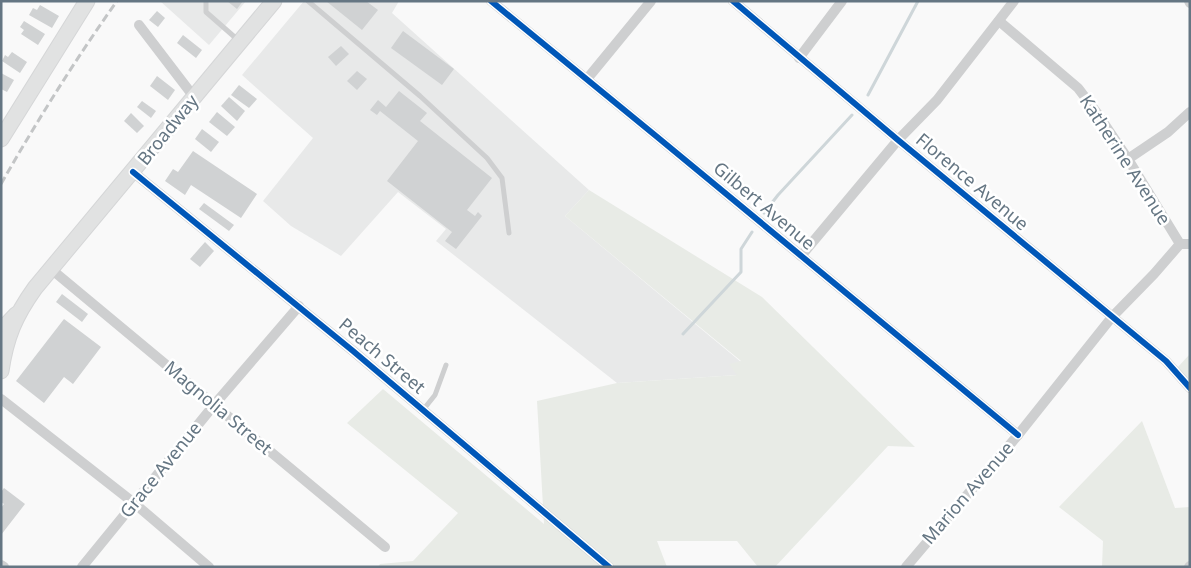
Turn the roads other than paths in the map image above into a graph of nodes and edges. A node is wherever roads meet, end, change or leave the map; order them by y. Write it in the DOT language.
graph roads {
  1 [pos="87,1"];
  2 [pos="206,1"];
  3 [pos="274,1"];
  4 [pos="308,1"];
  5 [pos="490,1"];
  6 [pos="651,1"];
  7 [pos="734,1"];
  8 [pos="842,1"];
  9 [pos="1014,1"];
  10 [pos="999,21"];
  11 [pos="139,25"];
  12 [pos="240,42"];
  13 [pos="799,58"];
  14 [pos="587,79"];
  15 [pos="194,97"];
  16 [pos="1190,112"];
  17 [pos="1,139"];
  18 [pos="898,140"];
  19 [pos="1128,159"];
  20 [pos="134,172"];
  21 [pos="509,233"];
  22 [pos="1185,244"];
  23 [pos="802,256"];
  24 [pos="51,269"];
  25 [pos="298,306"];
  26 [pos="21,308"];
  27 [pos="1112,317"];
  28 [pos="1,330"];
  29 [pos="3,354"];
  30 [pos="446,365"];
  31 [pos="1,371"];
  32 [pos="1190,388"];
  33 [pos="1,399"];
  34 [pos="214,405"];
  35 [pos="423,411"];
  36 [pos="1018,435"];
  37 [pos="134,503"];
  38 [pos="384,547"];
  39 [pos="82,567"];
  40 [pos="209,567"];
  41 [pos="609,567"];
  42 [pos="906,567"];
  1 -- 17 [label="main road"];
  2 -- 12 [label="lane"];
  3 -- 12 [label="main road, Broadway"];
  4 -- 21 [label="lane"];
  5 -- 14 [label="street, Gilbert Avenue"];
  6 -- 14 [label="street"];
  7 -- 13 [label="street, Florence Avenue"];
  8 -- 13 [label="street"];
  9 -- 10 [label="street"];
  10 -- 18 [label="street"];
  10 -- 19 [label="street, Katherine Avenue"];
  11 -- 15 [label="street"];
  12 -- 15 [label="main road, Broadway"];
  13 -- 18 [label="street, Florence Avenue"];
  14 -- 23 [label="street, Gilbert Avenue"];
  15 -- 20 [label="main road, Broadway"];
  16 -- 19 [label="street"];
  18 -- 23 [label="street"];
  18 -- 27 [label="street, Florence Avenue"];
  19 -- 22 [label="street, Katherine Avenue"];
  20 -- 24 [label="main road, Broadway"];
  20 -- 25 [label="street, Peach Street"];
  22 -- 27 [label="street, Marion Avenue"];
  23 -- 36 [label="street, Gilbert Avenue"];
  24 -- 26 [label="main road, Broadway"];
  24 -- 34 [label="street, Magnolia Street"];
  25 -- 34 [label="street, Grace Avenue"];
  25 -- 35 [label="street, Peach Street"];
  26 -- 28 [label="main road, Broadway"];
  26 -- 29 [label="main road"];
  27 -- 32 [label="street, Florence Avenue"];
  27 -- 36 [label="street, Marion Avenue"];
  29 -- 31 [label="main road"];
  30 -- 35 [label="lane"];
  33 -- 37 [label="street"];
  34 -- 37 [label="street, Grace Avenue"];
  34 -- 38 [label="street, Magnolia Street"];
  35 -- 41 [label="street, Peach Street"];
  36 -- 42 [label="street, Marion Avenue"];
  37 -- 39 [label="street, Grace Avenue"];
  37 -- 40 [label="street"];
}
